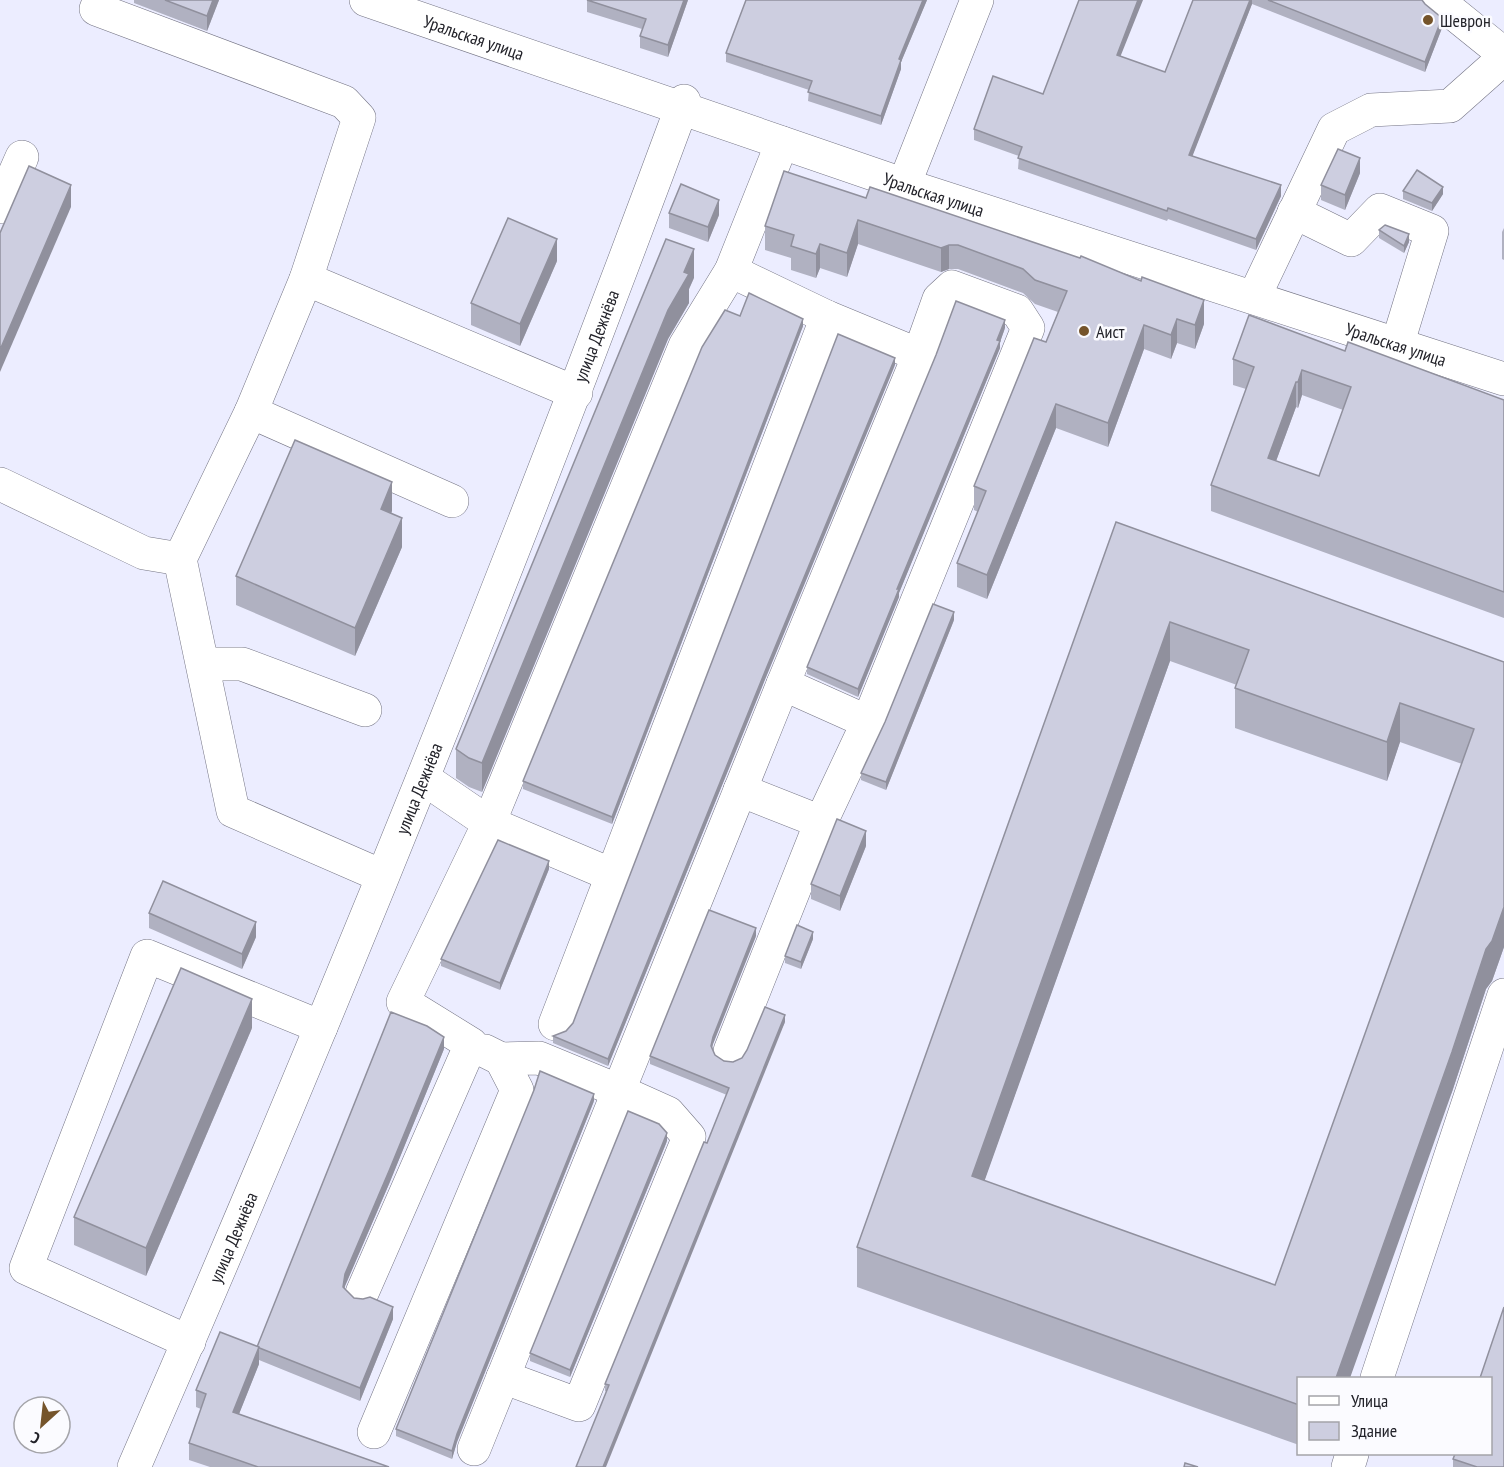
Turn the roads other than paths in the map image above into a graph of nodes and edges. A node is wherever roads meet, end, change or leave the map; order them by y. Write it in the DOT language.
graph roads {
  1 [pos="100,0"];
  2 [pos="366,0"];
  3 [pos="393,0"];
  4 [pos="977,0"];
  5 [pos="1437,0"];
  6 [pos="1504,54"];
  7 [pos="1504,58"];
  8 [pos="611,80"];
  9 [pos="682,105"];
  10 [pos="782,143"];
  11 [pos="22,158"];
  12 [pos="905,180"];
  13 [pos="0,207"];
  14 [pos="1294,212"];
  15 [pos="731,271"];
  16 [pos="306,279"];
  17 [pos="1256,292"];
  18 [pos="827,317"];
  19 [pos="1399,339"];
  20 [pos="918,355"];
  21 [pos="1504,374"];
  22 [pos="1504,379"];
  23 [pos="576,393"];
  24 [pos="251,412"];
  25 [pos="0,484"];
  26 [pos="452,501"];
  27 [pos="180,559"];
  28 [pos="203,664"];
  29 [pos="783,684"];
  30 [pos="365,710"];
  31 [pos="868,722"];
  32 [pos="423,778"];
  33 [pos="740,790"];
  34 [pos="821,822"];
  35 [pos="489,823"];
  36 [pos="612,875"];
  37 [pos="382,876"];
  38 [pos="1504,995"];
  39 [pos="555,1024"];
  40 [pos="321,1027"];
  41 [pos="471,1044"];
  42 [pos="730,1051"];
  43 [pos="501,1059"];
  44 [pos="619,1091"];
  45 [pos="362,1293"];
  46 [pos="189,1342"];
  47 [pos="503,1377"];
  48 [pos="1377,1377"];
  49 [pos="374,1432"];
  50 [pos="474,1449"];
  51 [pos="134,1467"];
  1 -- 16 [label="main road"];
  2 -- 8 [label="main road, Уральская улица"];
  3 -- 8 [label="main road, Уральская улица"];
  4 -- 12 [label="main road"];
  5 -- 6 [label="main road"];
  7 -- 14 [label="main road"];
  8 -- 9 [label="main road, Уральская улица"];
  9 -- 10 [label="main road, Уральская улица"];
  9 -- 12 [label="main road, Уральская улица"];
  9 -- 23 [label="main road, улица Дежнёва"];
  10 -- 12 [label="main road, Уральская улица"];
  10 -- 15 [label="main road"];
  11 -- 13 [label="main road"];
  12 -- 17 [label="main road, Уральская улица"];
  12 -- 22 [label="main road, Уральская улица"];
  14 -- 17 [label="main road"];
  14 -- 19 [label="main road"];
  15 -- 18 [label="main road"];
  15 -- 35 [label="main road"];
  16 -- 23 [label="main road"];
  16 -- 24 [label="main road"];
  17 -- 19 [label="main road, Уральская улица"];
  18 -- 20 [label="main road"];
  18 -- 36 [label="main road"];
  19 -- 21 [label="main road, Уральская улица"];
  20 -- 29 [label="main road"];
  20 -- 31 [label="main road"];
  23 -- 32 [label="main road, улица Дежнёва"];
  24 -- 26 [label="main road"];
  24 -- 27 [label="main road"];
  25 -- 27 [label="main road"];
  27 -- 28 [label="main road"];
  28 -- 30 [label="main road"];
  28 -- 37 [label="main road"];
  29 -- 31 [label="main road"];
  29 -- 33 [label="main road"];
  31 -- 34 [label="main road"];
  32 -- 35 [label="main road"];
  32 -- 37 [label="main road, улица Дежнёва"];
  33 -- 34 [label="main road"];
  33 -- 44 [label="main road"];
  34 -- 42 [label="main road"];
  35 -- 36 [label="main road"];
  35 -- 41 [label="main road"];
  36 -- 39 [label="main road"];
  37 -- 40 [label="main road, улица Дежнёва"];
  38 -- 48 [label="main road"];
  40 -- 46 [label="main road, улица Дежнёва"];
  40 -- 46 [label="main road"];
  41 -- 43 [label="main road"];
  41 -- 45 [label="main road"];
  43 -- 44 [label="main road"];
  43 -- 49 [label="main road"];
  44 -- 47 [label="main road"];
  44 -- 47 [label="main road"];
  46 -- 51 [label="main road, улица Дежнёва"];
  47 -- 50 [label="main road"];
}
